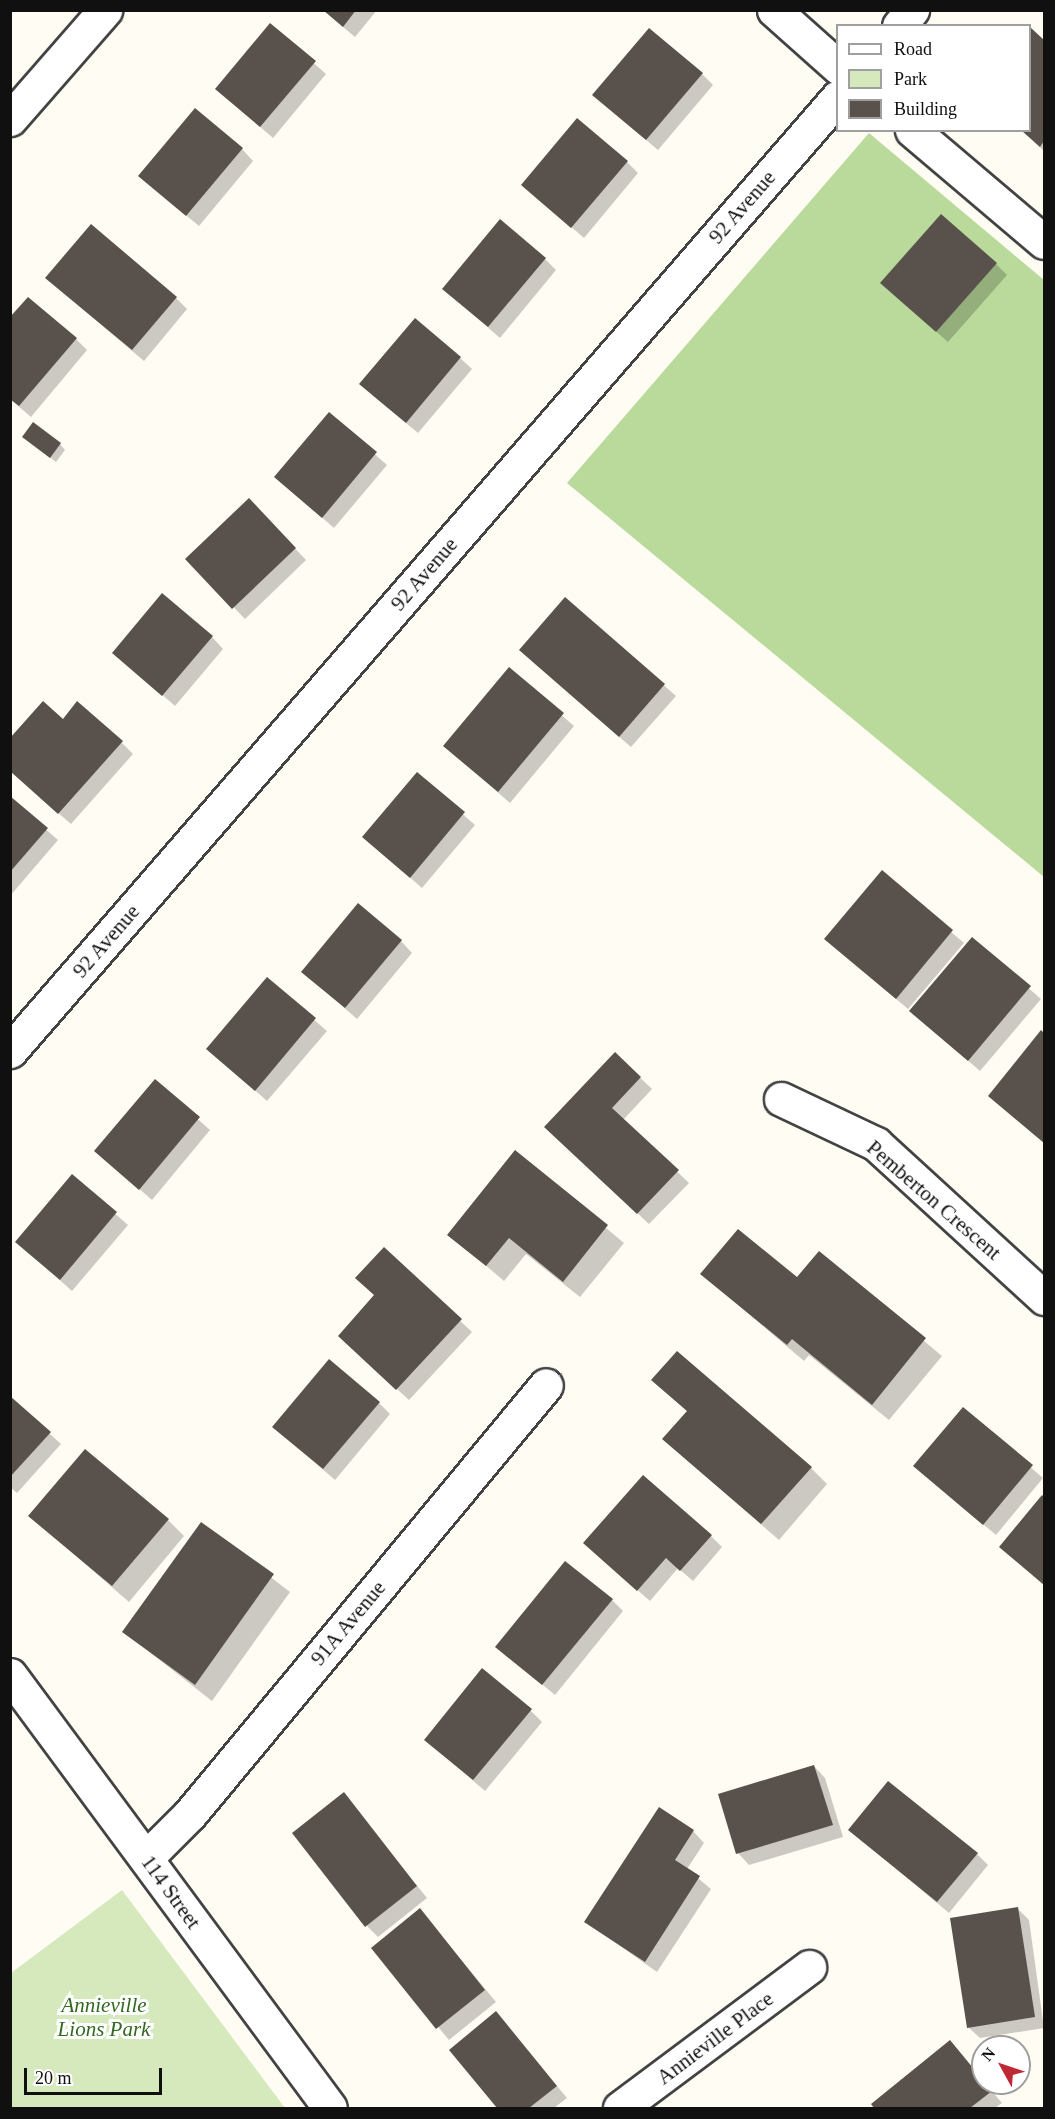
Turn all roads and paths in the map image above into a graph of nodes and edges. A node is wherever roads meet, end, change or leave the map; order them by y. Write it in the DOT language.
graph roads {
  1 [pos="105,10"];
  2 [pos="774,10"];
  3 [pos="912,10"];
  4 [pos="901,24"];
  5 [pos="836,66"];
  6 [pos="836,98"];
  7 [pos="10,119"];
  8 [pos="914,132"];
  9 [pos="1044,242"];
  10 [pos="10,1051"];
  11 [pos="781,1099"];
  12 [pos="1044,1298"];
  13 [pos="546,1385"];
  14 [pos="10,1675"];
  15 [pos="146,1858"];
  16 [pos="809,1967"];
  17 [pos="330,2109"];
  18 [pos="620,2109"];
  1 -- 7 [label="street"];
  2 -- 5 [label="street"];
  3 -- 4 [label="street"];
  6 -- 10 [label="street, 92 Avenue"];
  8 -- 9 [label="street"];
  11 -- 12 [label="street, Pemberton Crescent"];
  13 -- 15 [label="street, 91A Avenue"];
  14 -- 15 [label="street, 114 Street"];
  15 -- 17 [label="street, 114 Street"];
  16 -- 18 [label="street, Annieville Place"];
}
